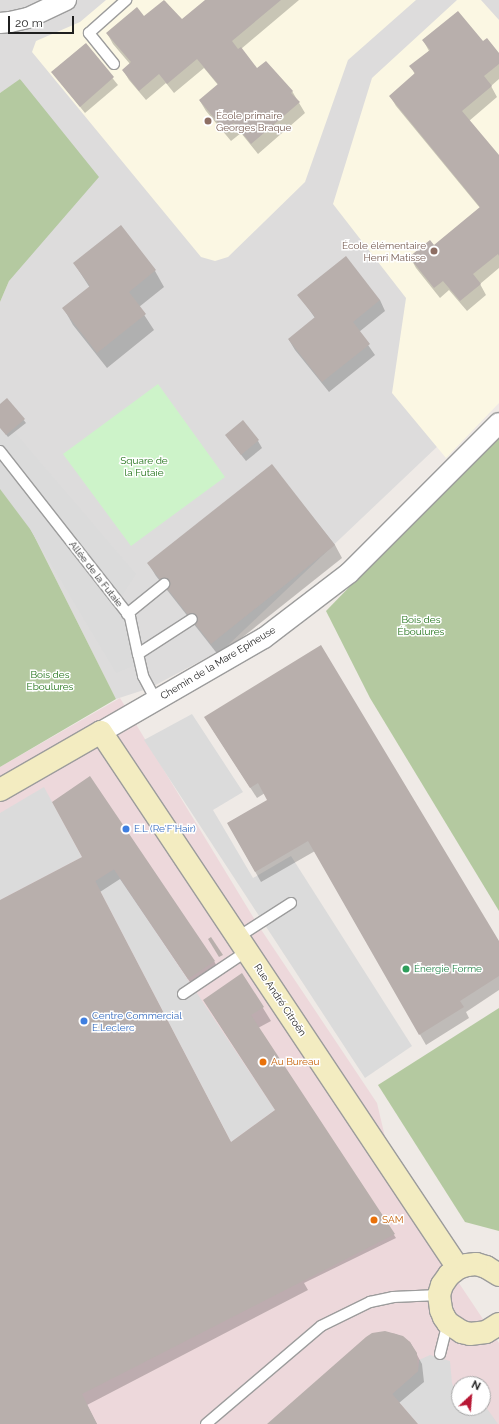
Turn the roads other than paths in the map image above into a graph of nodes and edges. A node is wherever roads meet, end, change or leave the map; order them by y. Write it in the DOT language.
graph roads {
  1 [pos="66,0"];
  2 [pos="126,0"];
  3 [pos="0,23"];
  4 [pos="114,64"];
  5 [pos="499,423"];
  6 [pos="0,451"];
  7 [pos="164,584"];
  8 [pos="127,614"];
  9 [pos="192,619"];
  10 [pos="138,654"];
  11 [pos="156,700"];
  12 [pos="101,732"];
  13 [pos="0,790"];
  14 [pos="291,903"];
  15 [pos="243,944"];
  16 [pos="182,994"];
  17 [pos="458,1268"];
  18 [pos="499,1275"];
  19 [pos="439,1295"];
  20 [pos="448,1323"];
  21 [pos="497,1330"];
  22 [pos="440,1354"];
  23 [pos="206,1424"];
  1 -- 3 [label="street"];
  2 -- 4 [label="lane"];
  5 -- 11 [label="street, Chemin de la Mare Epineuse"];
  6 -- 8 [label="lane, Allée de la Futaie"];
  7 -- 8 [label="lane"];
  8 -- 10 [label="lane, Allée de la Futaie"];
  9 -- 10 [label="lane"];
  10 -- 11 [label="lane, Allée de la Futaie"];
  11 -- 12 [label="street, Chemin de la Mare Epineuse"];
  12 -- 13 [label="main road, Chemin de la Mare Epineuse"];
  12 -- 15 [label="main road, Rue André Citroën"];
  14 -- 15 [label="lane"];
  15 -- 16 [label="lane"];
  15 -- 17 [label="main road, Rue André Citroën"];
  17 -- 18 [label="main road"];
  17 -- 19 [label="main road"];
  19 -- 20 [label="main road"];
  19 -- 23 [label="lane"];
  20 -- 21 [label="main road"];
  20 -- 22 [label="lane"];
}
